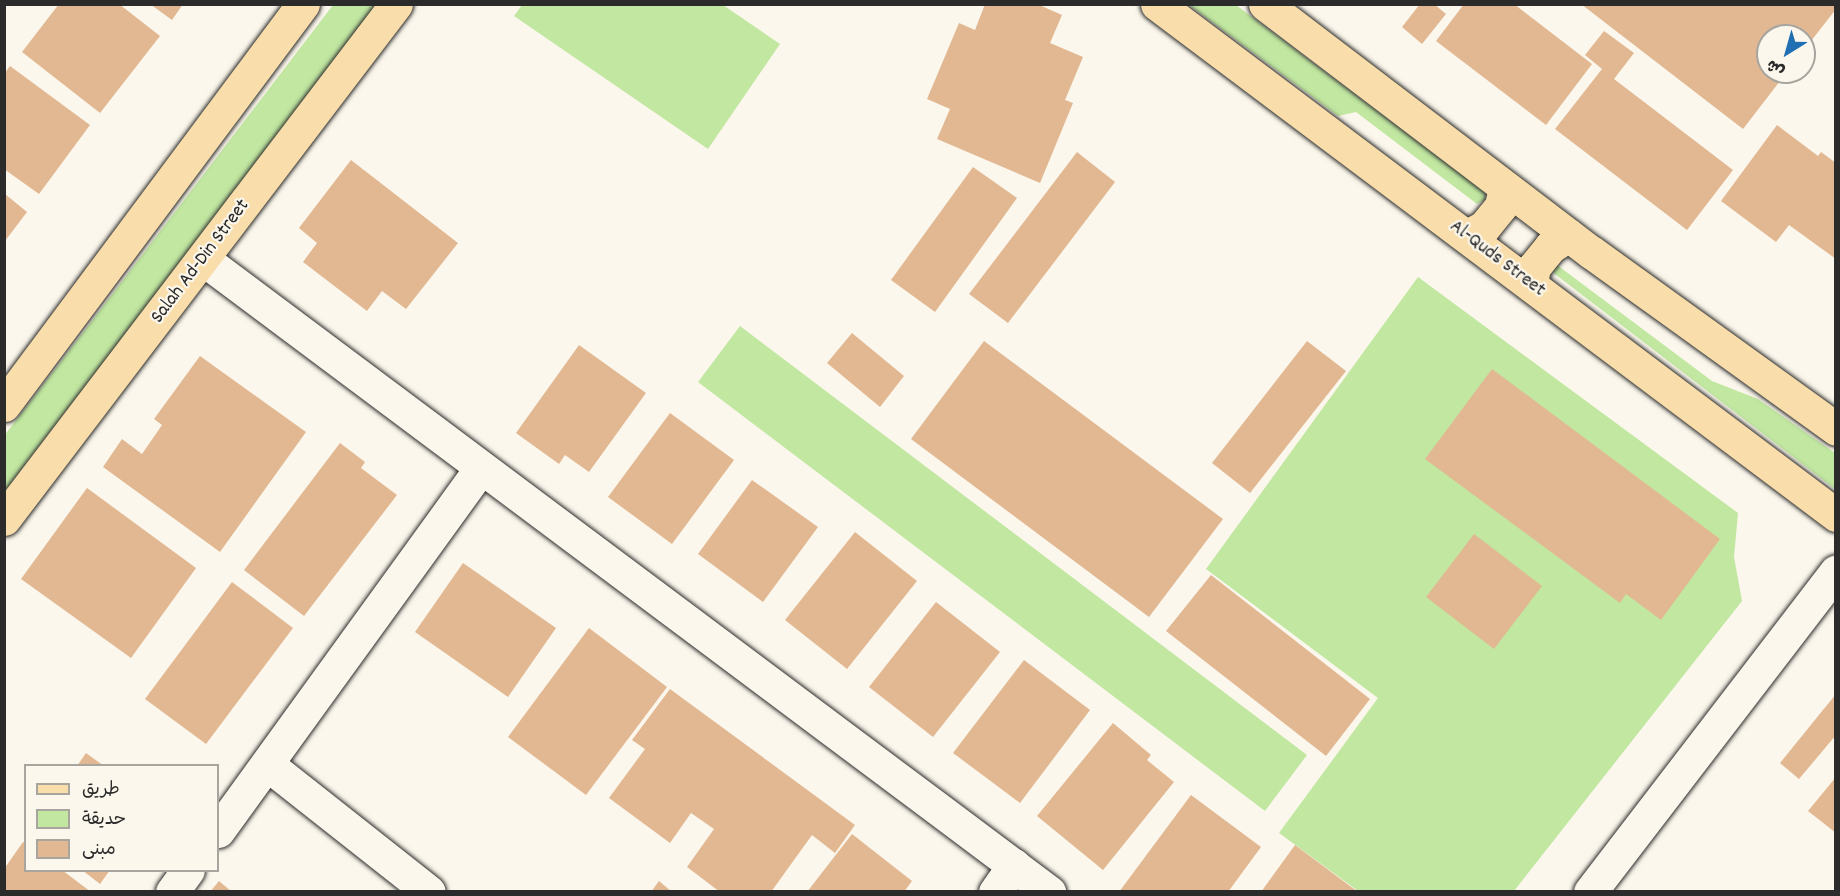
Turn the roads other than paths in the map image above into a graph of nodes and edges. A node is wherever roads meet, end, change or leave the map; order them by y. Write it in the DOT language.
graph roads {
  1 [pos="303,4"];
  2 [pos="396,4"];
  3 [pos="1157,4"];
  4 [pos="1265,4"];
  5 [pos="1505,187"];
  6 [pos="1467,236"];
  7 [pos="1569,236"];
  8 [pos="203,259"];
  9 [pos="1531,285"];
  10 [pos="4,405"];
  11 [pos="1836,429"];
  12 [pos="481,468"];
  13 [pos="1836,515"];
  14 [pos="4,519"];
  15 [pos="1836,571"];
  16 [pos="267,764"];
  17 [pos="219,830"];
  18 [pos="1014,865"];
  19 [pos="186,872"];
  20 [pos="172,891"];
  21 [pos="429,891"];
  22 [pos="995,891"];
  23 [pos="1049,891"];
  24 [pos="1590,891"];
  1 -- 10 [label="main road"];
  2 -- 8 [label="main road, Salah Ad-Din Street"];
  3 -- 6 [label="main road, Al-Quds Street"];
  4 -- 5 [label="main road"];
  5 -- 6 [label="main road"];
  5 -- 7 [label="main road"];
  6 -- 9 [label="main road, Al-Quds Street"];
  7 -- 9 [label="main road"];
  7 -- 11 [label="main road"];
  8 -- 12 [label="street"];
  8 -- 14 [label="main road, Salah Ad-Din Street"];
  9 -- 13 [label="main road, Al-Quds Street"];
  12 -- 16 [label="street"];
  12 -- 18 [label="street"];
  15 -- 24 [label="street"];
  16 -- 17 [label="street"];
  16 -- 21 [label="street"];
  18 -- 22 [label="street"];
  18 -- 23 [label="street"];
  19 -- 20 [label="street"];
}
